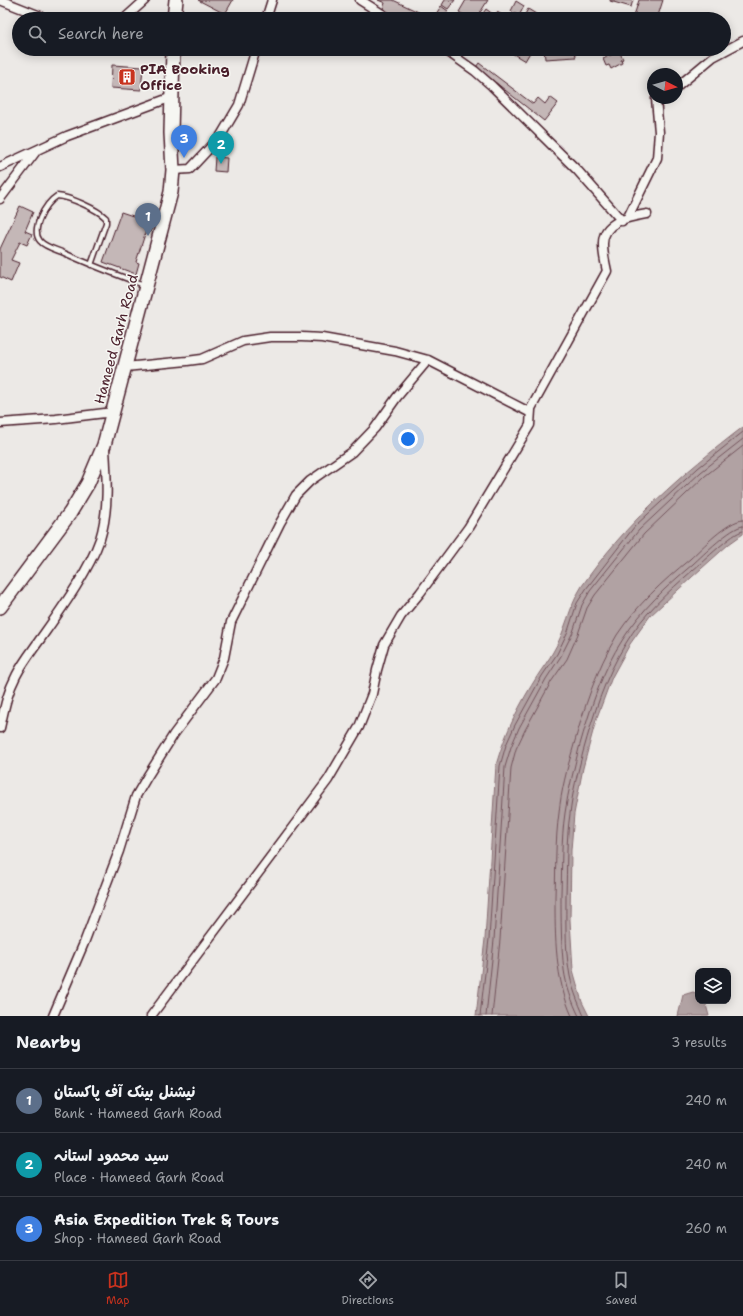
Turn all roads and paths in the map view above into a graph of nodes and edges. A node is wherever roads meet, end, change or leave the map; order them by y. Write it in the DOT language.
graph roads {
  1 [pos="0,0"];
  2 [pos="146,0"];
  3 [pos="176,0"];
  4 [pos="272,0"];
  5 [pos="360,0"];
  6 [pos="30,12"];
  7 [pos="132,12"];
  8 [pos="175,12"];
  9 [pos="268,12"];
  10 [pos="379,12"];
  11 [pos="743,41"];
  12 [pos="731,47"];
  13 [pos="173,56"];
  14 [pos="254,56"];
  15 [pos="454,56"];
  16 [pos="715,56"];
  17 [pos="683,81"];
  18 [pos="172,97"];
  19 [pos="656,104"];
  20 [pos="38,149"];
  21 [pos="0,167"];
  22 [pos="174,170"];
  23 [pos="0,199"];
  24 [pos="647,214"];
  25 [pos="625,219"];
  26 [pos="91,265"];
  27 [pos="146,286"];
  28 [pos="428,360"];
  29 [pos="125,367"];
  30 [pos="531,410"];
  31 [pos="113,412"];
  32 [pos="0,423"];
  33 [pos="104,445"];
  34 [pos="0,607"];
  35 [pos="0,728"];
  36 [pos="53,1016"];
  37 [pos="151,1016"];
  1 -- 6 [label="street"];
  2 -- 7 [label="street"];
  3 -- 8 [label="highway"];
  4 -- 9 [label="street"];
  5 -- 10 [label="street"];
  11 -- 12 [label="street"];
  13 -- 18 [label="highway, Hameed Garh Road"];
  14 -- 22 [label="street"];
  15 -- 25 [label="street"];
  16 -- 17 [label="street"];
  18 -- 20 [label="street"];
  18 -- 22 [label="highway, Hameed Garh Road"];
  19 -- 25 [label="street"];
  20 -- 21 [label="street"];
  20 -- 23 [label="street"];
  22 -- 27 [label="highway, Hameed Garh Road"];
  24 -- 25 [label="street"];
  25 -- 30 [label="street"];
  26 -- 26 [label="lane"];
  26 -- 27 [label="lane"];
  27 -- 29 [label="highway, Hameed Garh Road"];
  28 -- 29 [label="street"];
  28 -- 30 [label="street"];
  28 -- 36 [label="street"];
  29 -- 31 [label="highway, Hameed Garh Road"];
  30 -- 37 [label="street"];
  31 -- 32 [label="street"];
  31 -- 33 [label="highway, Hameed Garh Road"];
  33 -- 34 [label="highway, Hameed Garh Road"];
  33 -- 35 [label="street"];
}
